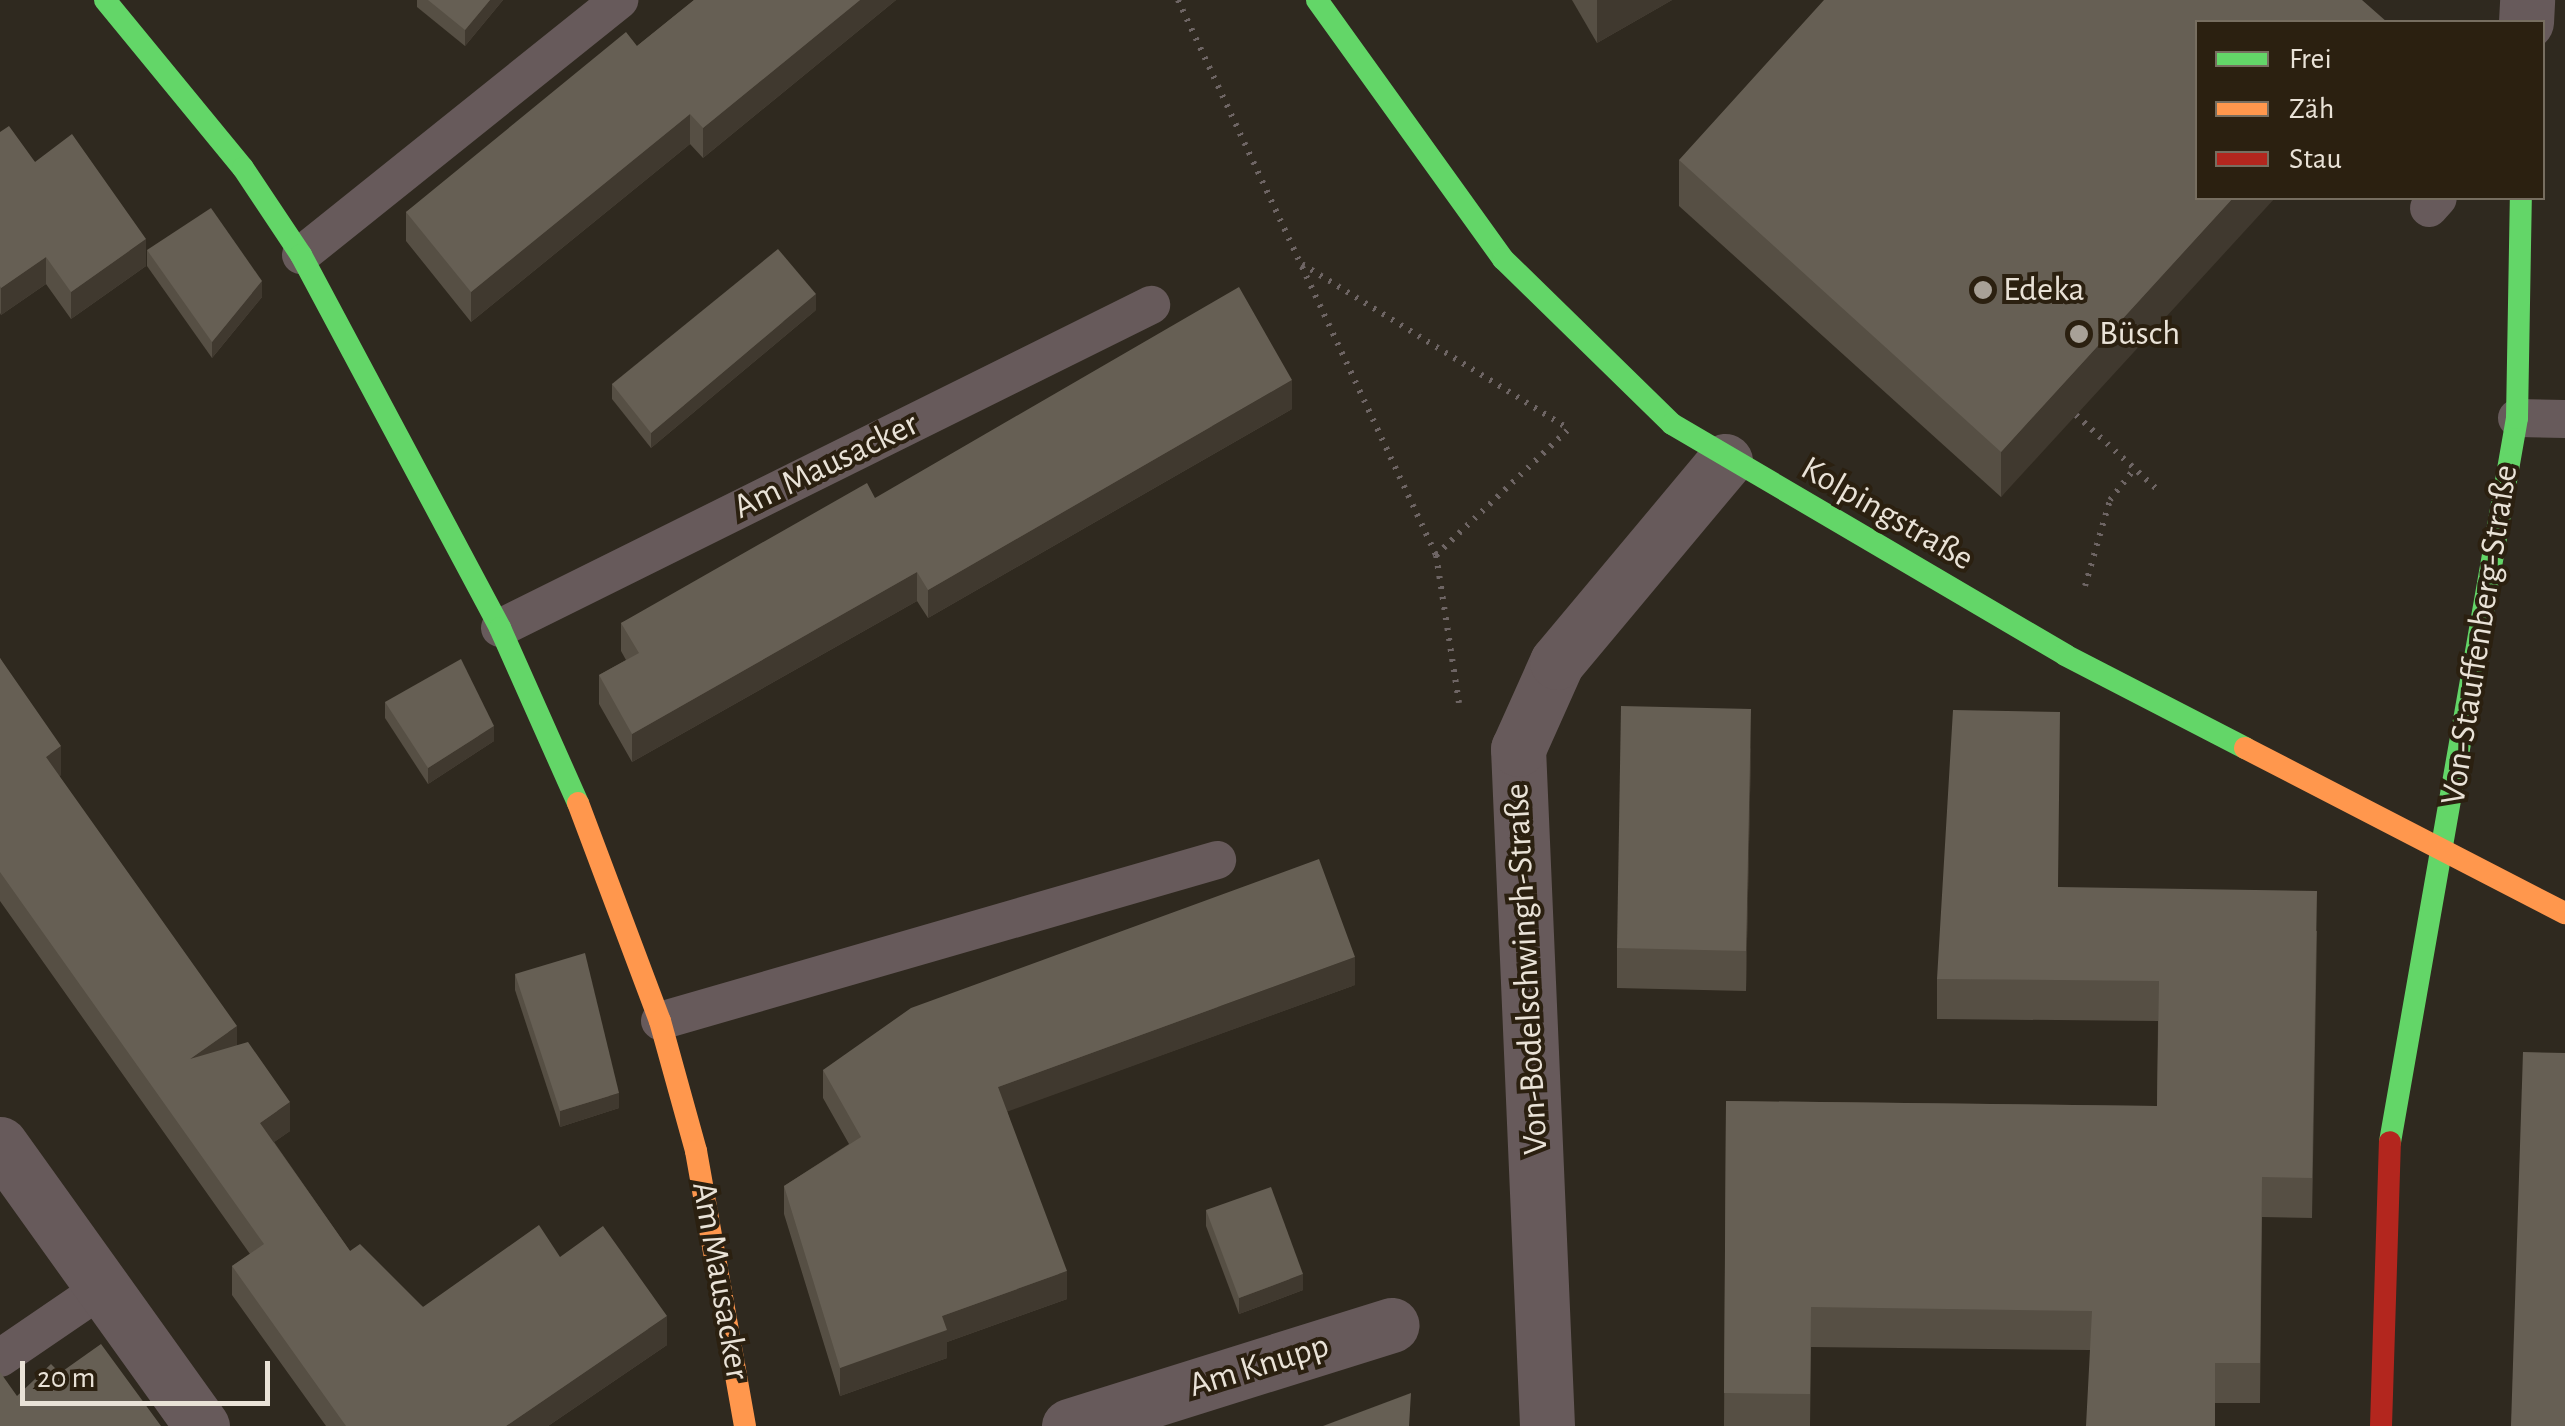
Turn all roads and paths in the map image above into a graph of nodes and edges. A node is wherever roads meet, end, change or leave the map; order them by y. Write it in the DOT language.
graph roads {
  1 [pos="105,0"];
  2 [pos="618,0"];
  3 [pos="1178,0"];
  4 [pos="1318,0"];
  5 [pos="2521,200"];
  6 [pos="302,255"];
  7 [pos="1301,264"];
  8 [pos="1151,305"];
  9 [pos="1621,381"];
  10 [pos="2076,415"];
  11 [pos="2516,418"];
  12 [pos="2565,419"];
  13 [pos="1569,429"];
  14 [pos="1725,462"];
  15 [pos="2134,468"];
  16 [pos="2161,493"];
  17 [pos="1436,555"];
  18 [pos="500,628"];
  19 [pos="2065,655"];
  20 [pos="1514,790"];
  21 [pos="2444,852"];
  22 [pos="1216,860"];
  23 [pos="2565,913"];
  24 [pos="660,1021"];
  25 [pos="0,1144"];
  26 [pos="104,1287"];
  27 [pos="1392,1325"];
  28 [pos="0,1358"];
  29 [pos="202,1426"];
  30 [pos="745,1426"];
  31 [pos="1069,1426"];
  32 [pos="1547,1426"];
  33 [pos="2381,1426"];
  1 -- 6 [label="street, Am Mausacker"];
  2 -- 6 [label="lane"];
  3 -- 7 [label="path"];
  4 -- 9 [label="street, Kolpingstraße"];
  5 -- 11 [label="street, Von-Stauffenberg-Straße"];
  6 -- 18 [label="street, Am Mausacker"];
  7 -- 13 [label="path"];
  7 -- 17 [label="path"];
  8 -- 18 [label="lane, Am Mausacker"];
  9 -- 13 [label="path"];
  9 -- 14 [label="street, Kolpingstraße"];
  10 -- 15 [label="path"];
  11 -- 12 [label="lane, Von-Stauffenberg-Straße"];
  11 -- 21 [label="street, Von-Stauffenberg-Straße"];
  13 -- 17 [label="path"];
  14 -- 19 [label="street, Kolpingstraße"];
  14 -- 20 [label="street, Von-Bodelschwingh-Straße"];
  15 -- 16 [label="path"];
  15 -- 19 [label="path"];
  17 -- 20 [label="path"];
  18 -- 24 [label="street, Am Mausacker"];
  19 -- 21 [label="street, Kolpingstraße"];
  20 -- 32 [label="street, Von-Bodelschwingh-Straße"];
  21 -- 23 [label="street, Kolpingstraße"];
  21 -- 33 [label="street, Von-Stauffenberg-Straße"];
  22 -- 24 [label="lane"];
  24 -- 30 [label="street, Am Mausacker"];
  25 -- 26 [label="street"];
  26 -- 28 [label="lane"];
  26 -- 29 [label="street"];
  27 -- 31 [label="street, Am Knupp"];
}
